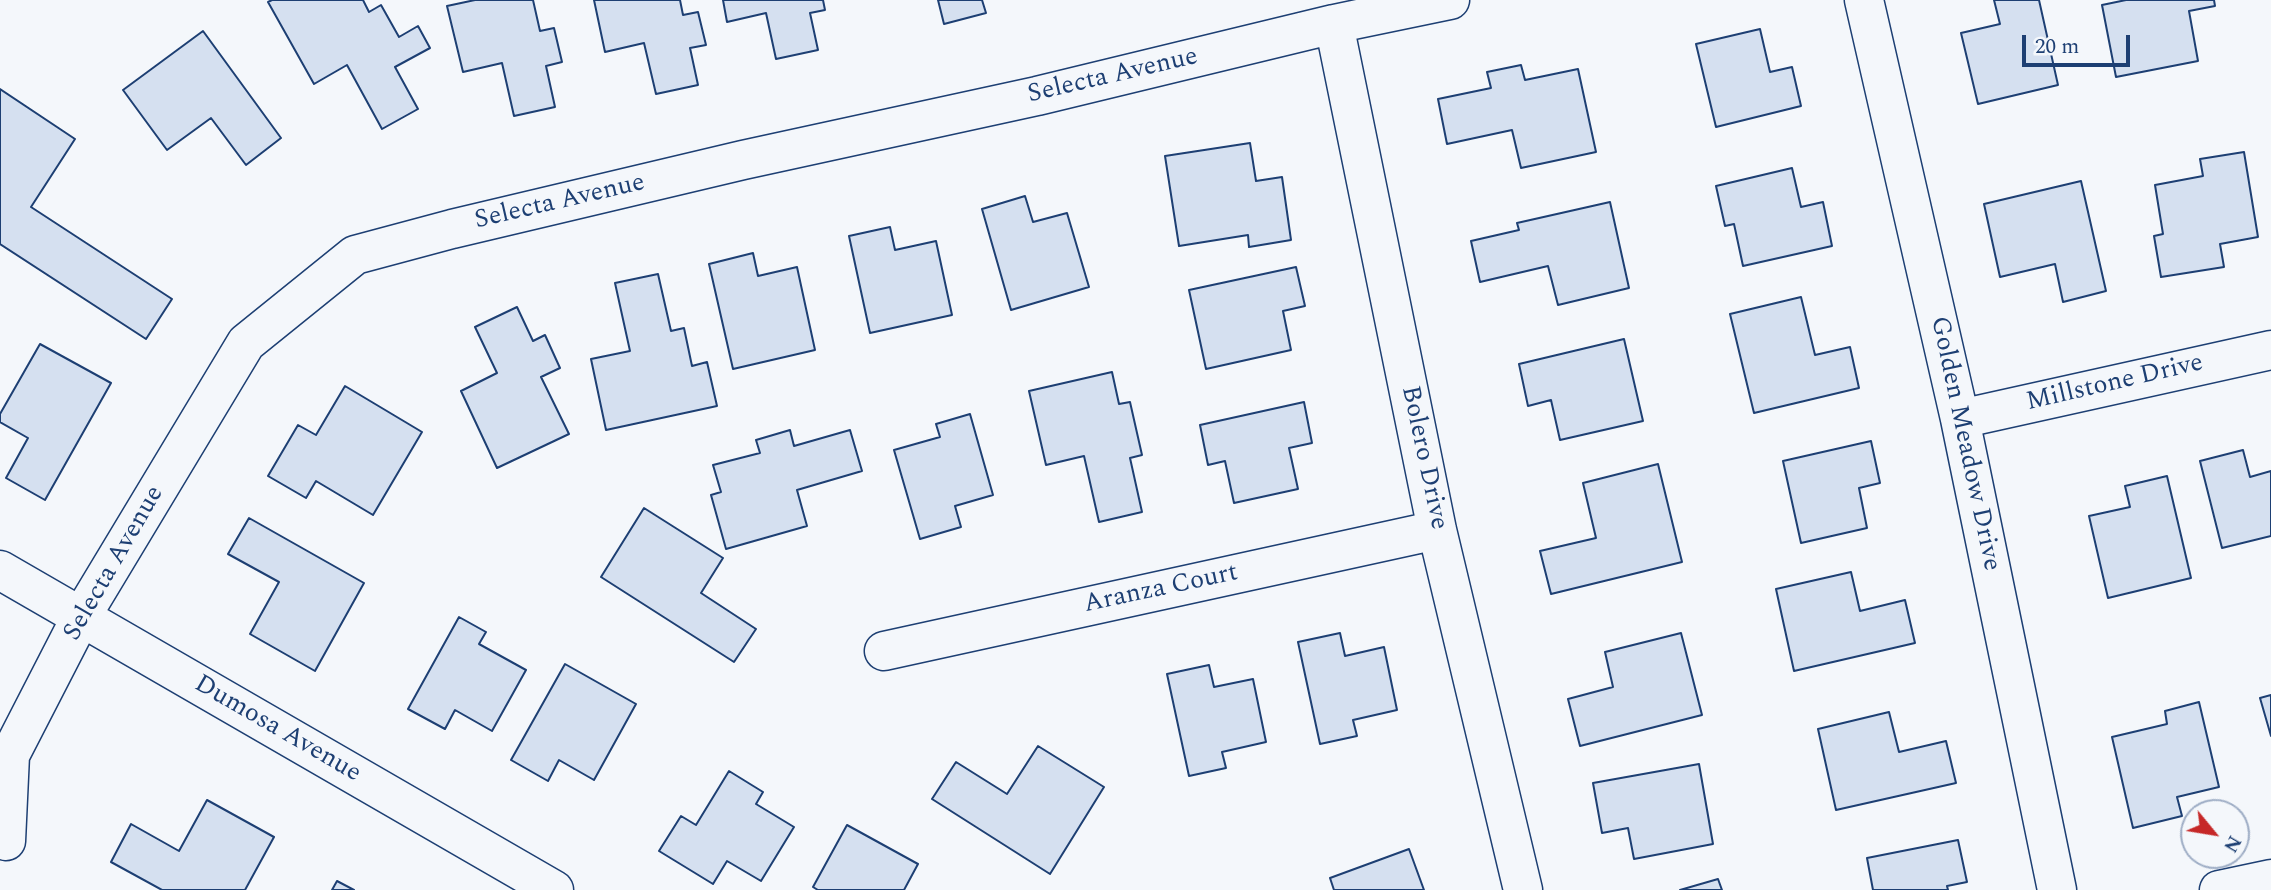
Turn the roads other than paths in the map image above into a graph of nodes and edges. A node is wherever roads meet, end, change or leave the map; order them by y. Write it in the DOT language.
graph roads {
  1 [pos="1450,0"];
  2 [pos="1864,0"];
  3 [pos="1334,24"];
  4 [pos="2271,350"];
  5 [pos="1960,419"];
  6 [pos="1437,530"];
  7 [pos="0,570"];
  8 [pos="81,617"];
  9 [pos="884,651"];
  10 [pos="6,841"];
  11 [pos="2271,879"];
  12 [pos="555,890"];
  13 [pos="1523,890"];
  14 [pos="2057,890"];
  15 [pos="2219,890"];
  1 -- 3 [label="street, Selecta Avenue"];
  2 -- 5 [label="street, Golden Meadow Drive"];
  3 -- 6 [label="street, Bolero Drive"];
  3 -- 8 [label="street, Selecta Avenue"];
  4 -- 5 [label="street, Millstone Drive"];
  5 -- 14 [label="street, Golden Meadow Drive"];
  6 -- 9 [label="street, Aranza Court"];
  6 -- 13 [label="street, Bolero Drive"];
  7 -- 8 [label="street, Dumosa Avenue"];
  8 -- 10 [label="street, Selecta Avenue"];
  8 -- 12 [label="street, Dumosa Avenue"];
  11 -- 15 [label="street"];
}
